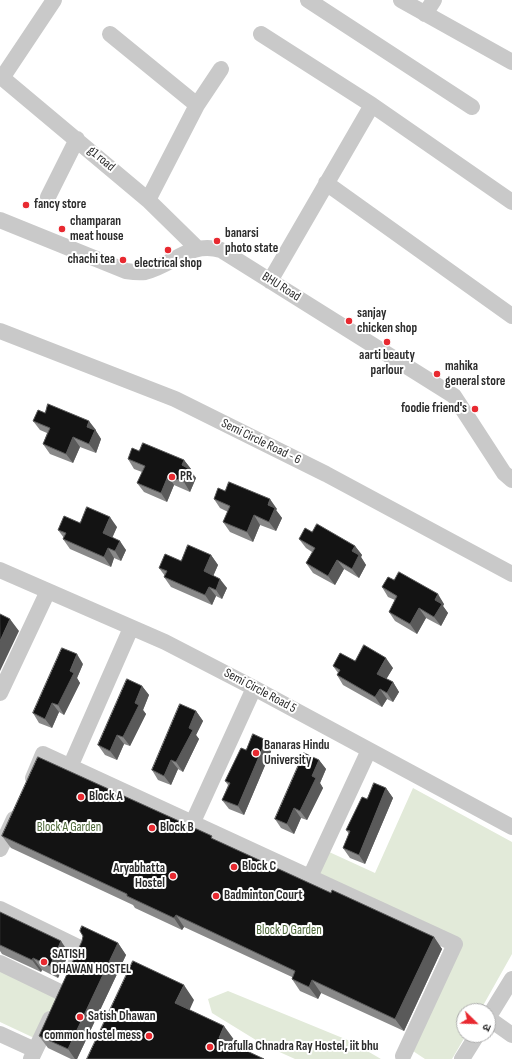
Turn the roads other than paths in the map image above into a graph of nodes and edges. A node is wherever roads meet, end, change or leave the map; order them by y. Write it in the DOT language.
graph roads {
  1 [pos="54,0"];
  2 [pos="308,0"];
  3 [pos="401,0"];
  4 [pos="434,0"];
  5 [pos="425,14"];
  6 [pos="110,34"];
  7 [pos="261,34"];
  8 [pos="512,62"];
  9 [pos="221,69"];
  10 [pos="1,77"];
  11 [pos="197,105"];
  12 [pos="372,105"];
  13 [pos="472,107"];
  14 [pos="77,139"];
  15 [pos="326,183"];
  16 [pos="48,197"];
  17 [pos="148,200"];
  18 [pos="512,202"];
  19 [pos="0,220"];
  20 [pos="197,248"];
  21 [pos="270,280"];
  22 [pos="512,316"];
  23 [pos="0,331"];
  24 [pos="509,472"];
  25 [pos="0,570"];
  26 [pos="512,574"];
  27 [pos="48,591"];
  28 [pos="131,628"];
  29 [pos="254,688"];
  30 [pos="0,693"];
  31 [pos="369,750"];
  32 [pos="70,767"];
  33 [pos="192,824"];
  34 [pos="512,827"];
  35 [pos="0,849"];
  36 [pos="310,877"];
  37 [pos="0,909"];
  38 [pos="0,963"];
  39 [pos="512,979"];
  40 [pos="62,993"];
  41 [pos="496,1005"];
  42 [pos="496,1024"];
  43 [pos="0,1034"];
  44 [pos="512,1035"];
  45 [pos="472,1043"];
  46 [pos="33,1055"];
  47 [pos="403,1056"];
  48 [pos="462,1059"];
  1 -- 10 [label="street"];
  2 -- 13 [label="street"];
  3 -- 5 [label="street"];
  4 -- 5 [label="street"];
  5 -- 8 [label="street"];
  6 -- 11 [label="street"];
  7 -- 12 [label="street"];
  9 -- 11 [label="street"];
  10 -- 14 [label="street, g1 road"];
  11 -- 17 [label="street"];
  12 -- 15 [label="street"];
  12 -- 18 [label="street"];
  14 -- 16 [label="street"];
  14 -- 17 [label="street, g1 road"];
  15 -- 21 [label="street"];
  15 -- 22 [label="street"];
  17 -- 20 [label="street, g1 road"];
  19 -- 20 [label="street, BHU Road"];
  20 -- 21 [label="street, BHU Road"];
  21 -- 24 [label="street, BHU Road"];
  23 -- 26 [label="street, Semi Circle Road - 6"];
  25 -- 27 [label="street, Semi Circle Road 5"];
  27 -- 28 [label="street, Semi Circle Road 5"];
  27 -- 30 [label="street"];
  28 -- 29 [label="street, Semi Circle Road 5"];
  28 -- 32 [label="street"];
  29 -- 31 [label="street, Semi Circle Road 5"];
  29 -- 33 [label="street"];
  31 -- 34 [label="street, Semi Circle Road 5"];
  31 -- 36 [label="street"];
  32 -- 33 [label="street"];
  32 -- 35 [label="street"];
  33 -- 36 [label="street"];
  36 -- 47 [label="street"];
  37 -- 40 [label="street"];
  38 -- 40 [label="street"];
  39 -- 41 [label="street"];
  40 -- 46 [label="street"];
  42 -- 44 [label="street"];
  43 -- 46 [label="street"];
  45 -- 48 [label="street"];
}
